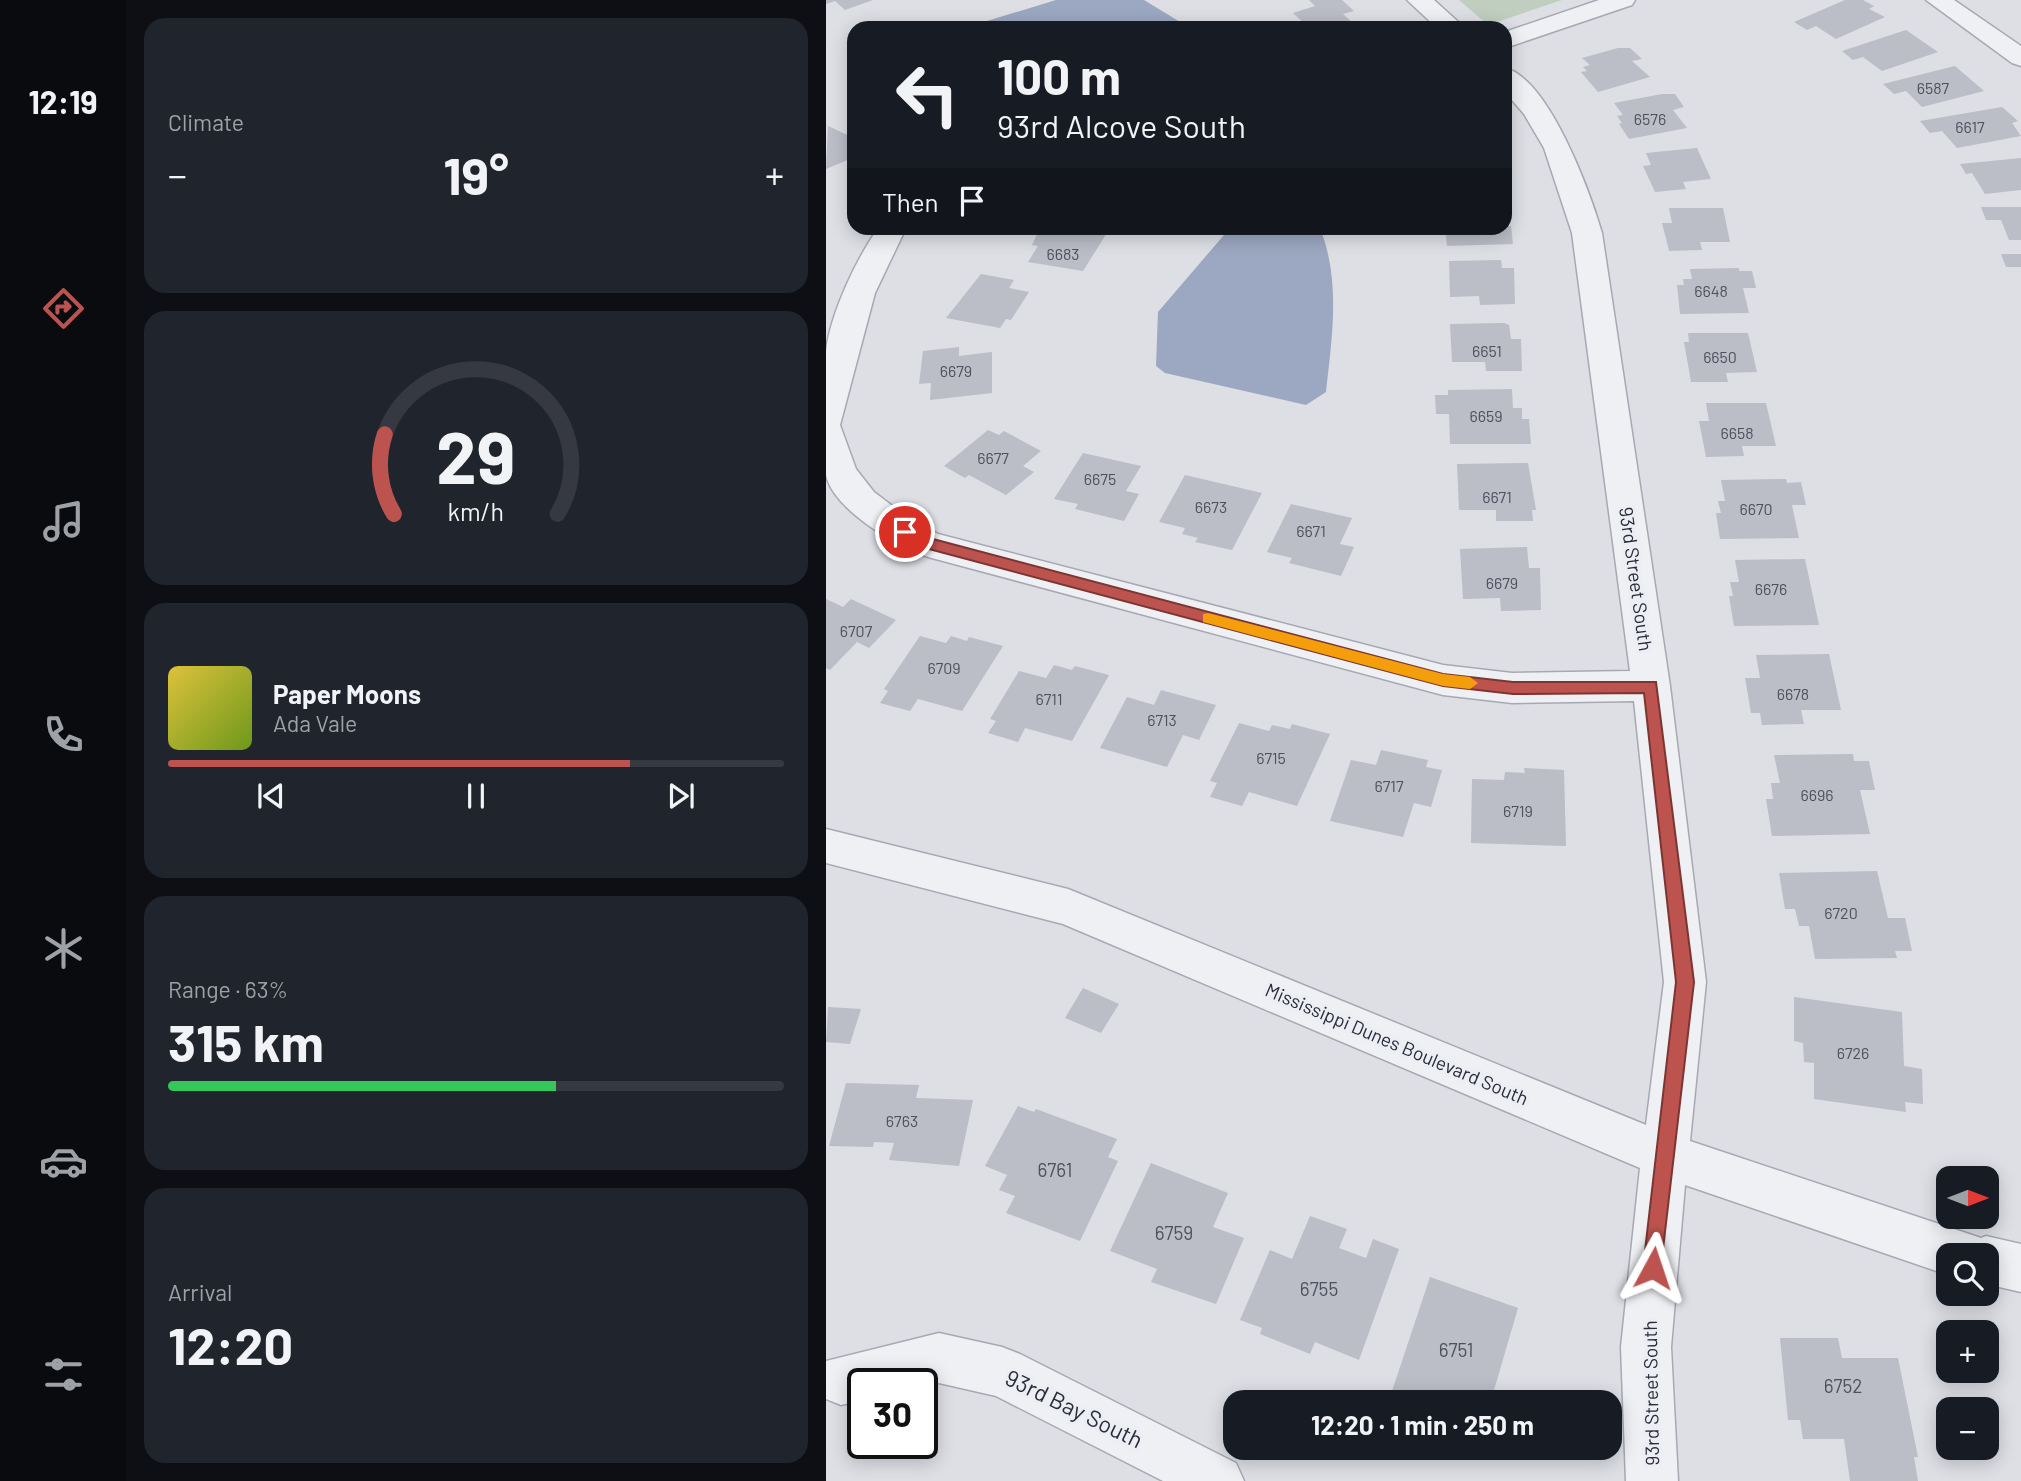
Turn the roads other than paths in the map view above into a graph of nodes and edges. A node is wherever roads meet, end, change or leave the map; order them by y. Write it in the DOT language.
graph roads {
  1 [pos="1419,0"];
  2 [pos="1623,0"];
  3 [pos="1938,0"];
  4 [pos="1444,21"];
  5 [pos="1512,38"];
  6 [pos="2021,58"];
  7 [pos="1512,83"];
  8 [pos="888,235"];
  9 [pos="826,421"];
  10 [pos="826,430"];
  11 [pos="1651,686"];
  12 [pos="826,846"];
  13 [pos="1666,1156"];
  14 [pos="1936,1248"];
  15 [pos="1999,1263"];
  16 [pos="2021,1268"];
  17 [pos="841,1380"];
  18 [pos="1219,1481"];
  19 [pos="1652,1481"];
  1 -- 4 [label="street"];
  2 -- 5 [label="street"];
  3 -- 6 [label="street"];
  7 -- 11 [label="street, 93rd Street South"];
  8 -- 9 [label="street"];
  10 -- 11 [label="street"];
  11 -- 13 [label="street, 93rd Street South"];
  12 -- 13 [label="street, Mississippi Dunes Boulevard South"];
  13 -- 14 [label="street, Mississippi Dunes Boulevard South"];
  13 -- 19 [label="street, 93rd Street South"];
  15 -- 16 [label="street"];
  17 -- 18 [label="street, 93rd Bay South"];
}
